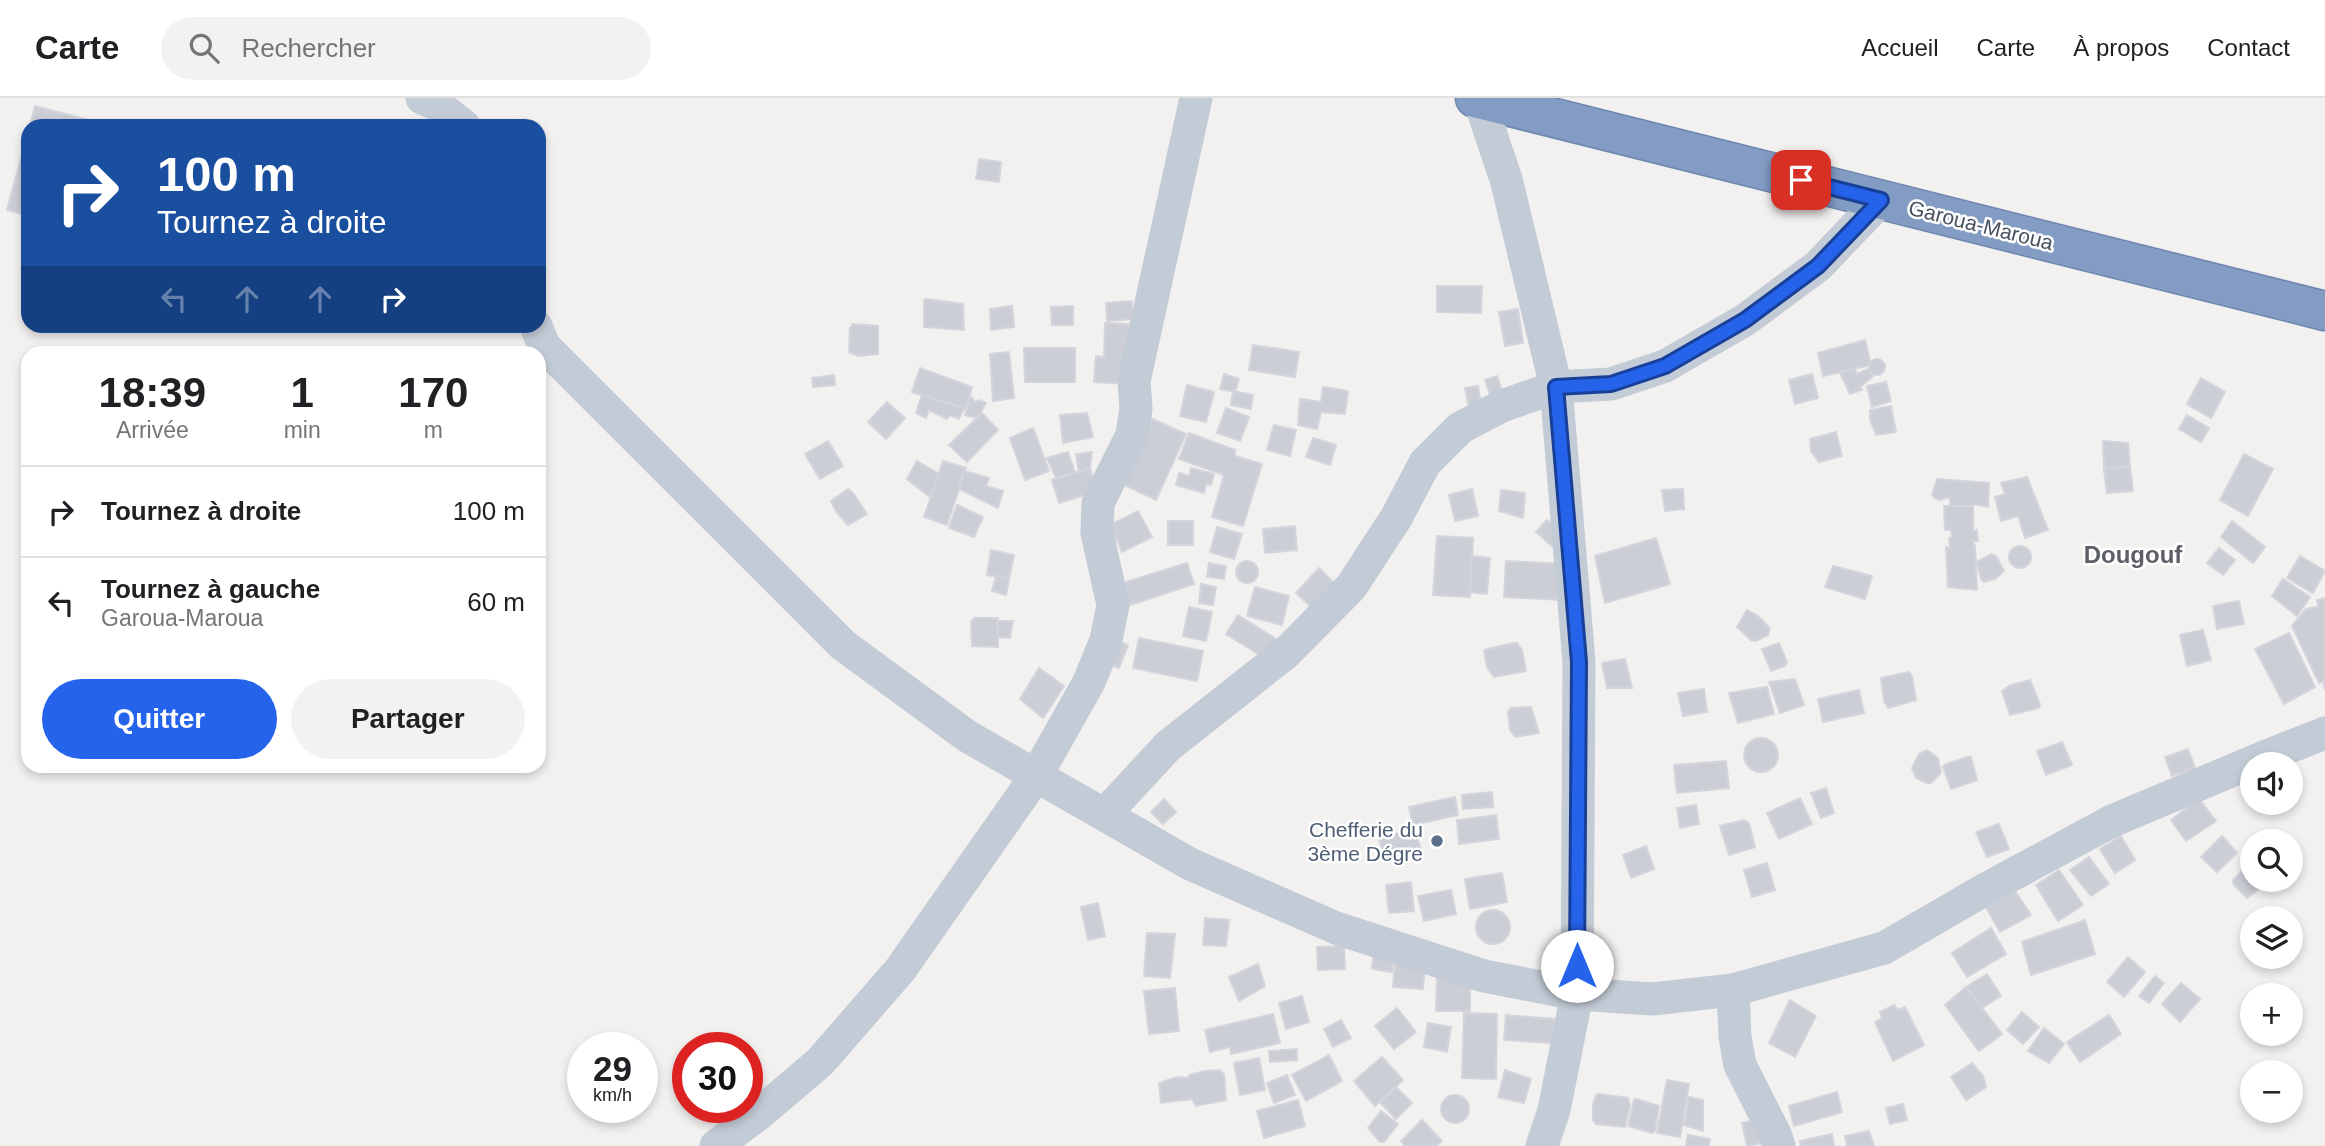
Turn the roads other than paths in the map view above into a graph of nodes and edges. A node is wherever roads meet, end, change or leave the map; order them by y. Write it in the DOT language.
graph roads {
  1 [pos="422,98"];
  2 [pos="1196,98"];
  3 [pos="1477,99"];
  4 [pos="455,119"];
  5 [pos="1881,200"];
  6 [pos="2325,311"];
  7 [pos="546,348"];
  8 [pos="1556,387"];
  9 [pos="2325,733"];
  10 [pos="1036,776"];
  11 [pos="1105,814"];
  12 [pos="1733,990"];
  13 [pos="1577,994"];
  14 [pos="716,1146"];
  15 [pos="1542,1146"];
  16 [pos="1779,1146"];
  1 -- 4 [label="street"];
  2 -- 10 [label="street"];
  3 -- 5 [label="highway, Garoua-Maroua"];
  3 -- 8 [label="street"];
  5 -- 6 [label="highway, Garoua-Maroua"];
  5 -- 8 [label="street"];
  7 -- 10 [label="street"];
  8 -- 11 [label="street"];
  8 -- 13 [label="street"];
  9 -- 12 [label="street"];
  10 -- 11 [label="street"];
  10 -- 14 [label="street"];
  11 -- 13 [label="street"];
  12 -- 13 [label="street"];
  12 -- 16 [label="street"];
  13 -- 15 [label="street"];
}
